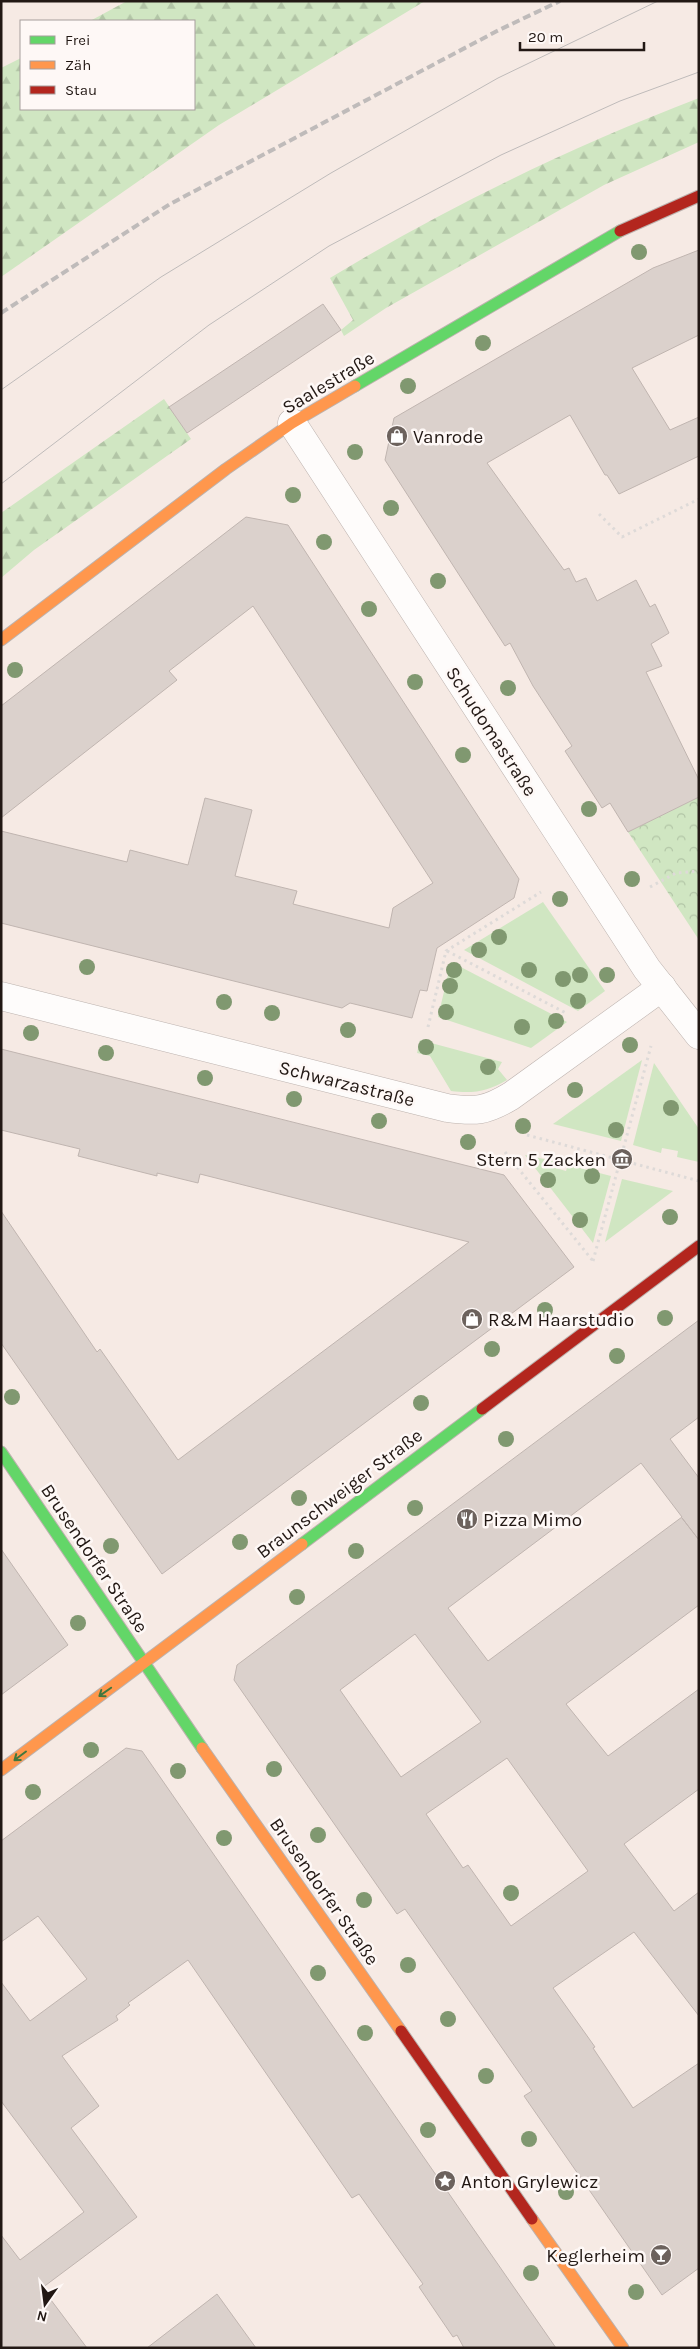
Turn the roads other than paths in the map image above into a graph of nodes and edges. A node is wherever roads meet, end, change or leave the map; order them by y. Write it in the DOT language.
graph roads {
  1 [pos="699,196"];
  2 [pos="292,423"];
  3 [pos="1,640"];
  4 [pos="662,987"];
  5 [pos="1,996"];
  6 [pos="699,1035"];
  7 [pos="699,1246"];
  8 [pos="1,1452"];
  9 [pos="144,1662"];
  10 [pos="1,1770"];
  11 [pos="623,2348"];
  1 -- 2 [label="street, Saalestraße"];
  2 -- 3 [label="street, Saalestraße"];
  2 -- 4 [label="street, Schudomastraße"];
  4 -- 5 [label="street, Schwarzastraße"];
  4 -- 6 [label="street, Schudomastraße"];
  7 -- 9 [label="street, Braunschweiger Straße"];
  8 -- 9 [label="street, Brusendorfer Straße"];
  9 -- 10 [label="street, Braunschweiger Straße, one-way"];
  9 -- 11 [label="street, Brusendorfer Straße"];
}
